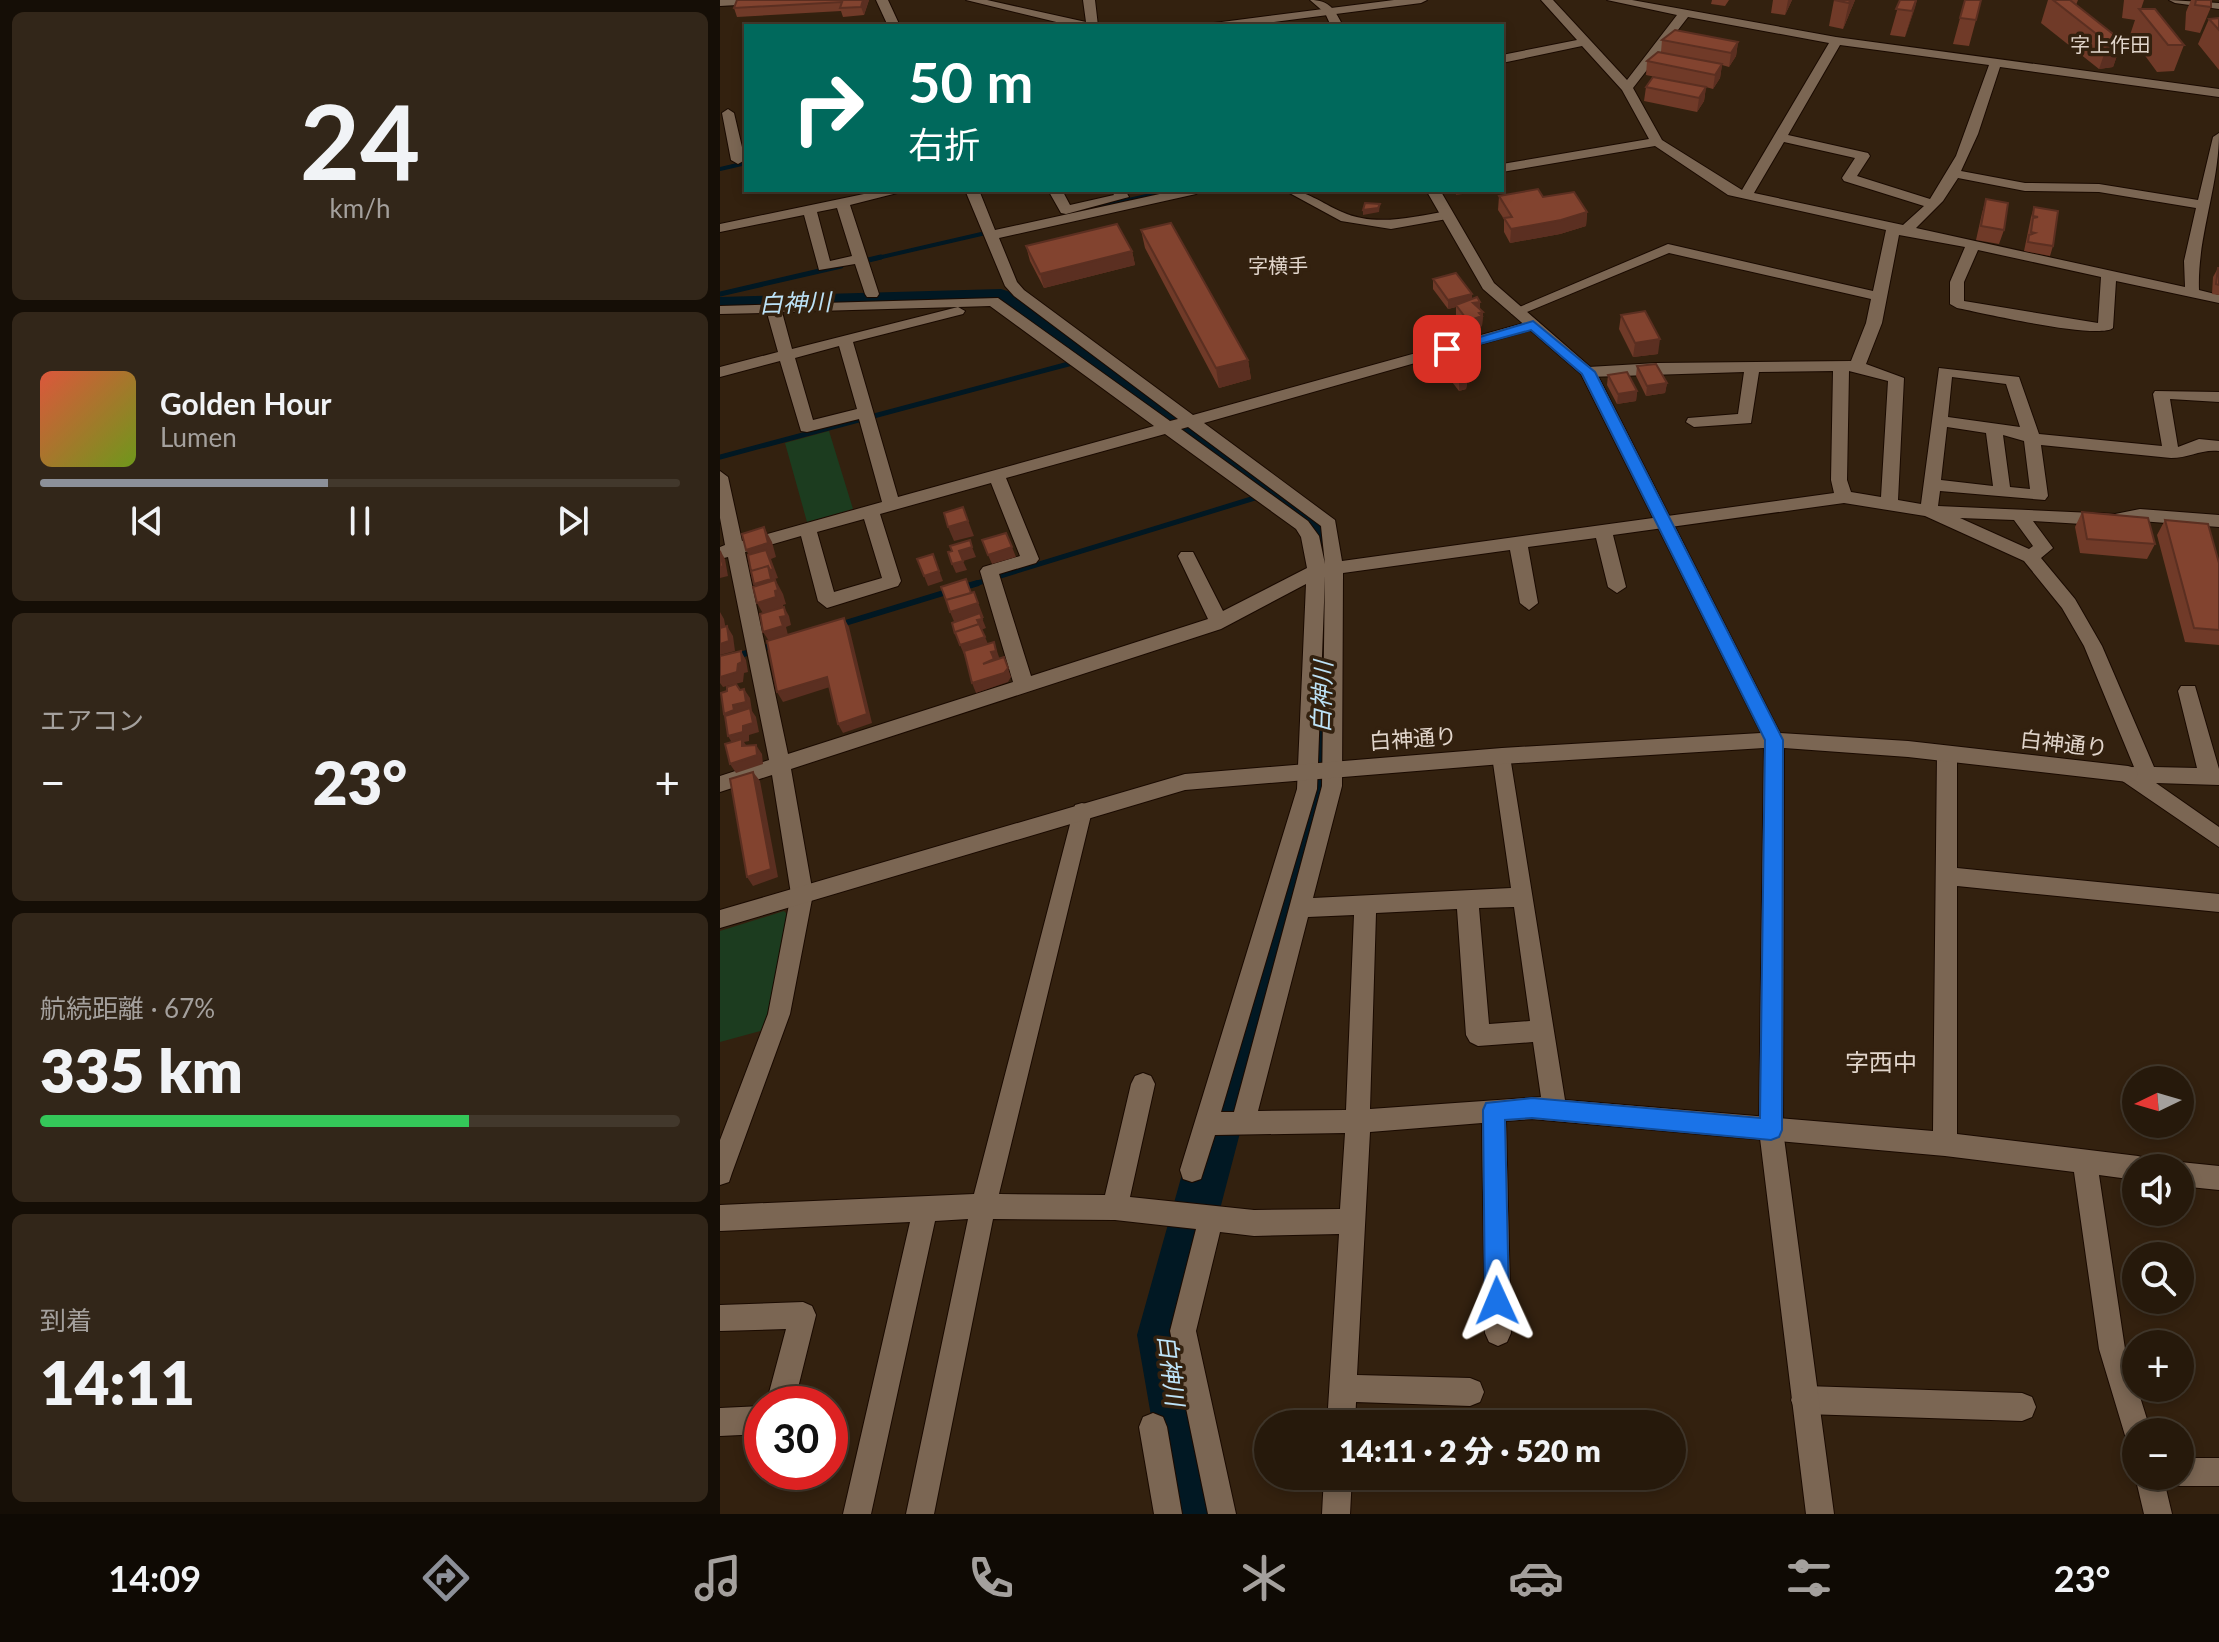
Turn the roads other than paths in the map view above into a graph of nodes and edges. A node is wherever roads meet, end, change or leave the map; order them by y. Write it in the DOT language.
graph roads {
  1 [pos="774,0"];
  2 [pos="882,0"];
  3 [pos="972,0"];
  4 [pos="1089,0"];
  5 [pos="1316,0"];
  6 [pos="1421,0"];
  7 [pos="1547,0"];
  8 [pos="1613,0"];
  9 [pos="2175,0"];
  10 [pos="720,3"];
  11 [pos="2219,6"];
  12 [pos="1330,11"];
  13 [pos="1685,13"];
  14 [pos="893,24"];
  15 [pos="1082,24"];
  16 [pos="1091,24"];
  17 [pos="1229,24"];
  18 [pos="1336,24"];
  19 [pos="1836,41"];
  20 [pos="1584,42"];
  21 [pos="1504,59"];
  22 [pos="1995,64"];
  23 [pos="1627,88"];
  24 [pos="2219,93"];
  25 [pos="744,109"];
  26 [pos="724,114"];
  27 [pos="1780,137"];
  28 [pos="2219,137"];
  29 [pos="1657,142"];
  30 [pos="740,152"];
  31 [pos="2217,156"];
  32 [pos="1504,168"];
  33 [pos="1955,174"];
  34 [pos="892,192"];
  35 [pos="973,192"];
  36 [pos="1056,192"];
  37 [pos="1119,192"];
  38 [pos="1187,192"];
  39 [pos="1295,192"];
  40 [pos="1434,192"];
  41 [pos="1746,195"];
  42 [pos="842,203"];
  43 [pos="1933,204"];
  44 [pos="2204,205"];
  45 [pos="809,209"];
  46 [pos="1447,215"];
  47 [pos="720,228"];
  48 [pos="1898,231"];
  49 [pos="992,235"];
  50 [pos="1972,247"];
  51 [pos="860,259"];
  52 [pos="2109,273"];
  53 [pos="2192,293"];
  54 [pos="872,294"];
  55 [pos="1007,297"];
  56 [pos="1880,297"];
  57 [pos="720,299"];
  58 [pos="2219,299"];
  59 [pos="773,308"];
  60 [pos="720,310"];
  61 [pos="1517,311"];
  62 [pos="1533,325"];
  63 [pos="845,340"];
  64 [pos="786,355"];
  65 [pos="1849,366"];
  66 [pos="1752,367"];
  67 [pos="720,372"];
  68 [pos="1588,372"];
  69 [pos="2219,397"];
  70 [pos="866,412"];
  71 [pos="1191,421"];
  72 [pos="1940,421"];
  73 [pos="1694,422"];
  74 [pos="1166,428"];
  75 [pos="1994,428"];
  76 [pos="2032,439"];
  77 [pos="2219,446"];
  78 [pos="2171,453"];
  79 [pos="996,475"];
  80 [pos="720,477"];
  81 [pos="1932,485"];
  82 [pos="2002,491"];
  83 [pos="1844,497"];
  84 [pos="1889,504"];
  85 [pos="892,505"];
  86 [pos="870,511"];
  87 [pos="1929,511"];
  88 [pos="2033,515"];
  89 [pos="2219,521"];
  90 [pos="1663,523"];
  91 [pos="807,528"];
  92 [pos="1603,532"];
  93 [pos="1518,543"];
  94 [pos="728,551"];
  95 [pos="1187,556"];
  96 [pos="2030,557"];
  97 [pos="1324,570"];
  98 [pos="1617,587"];
  99 [pos="1529,603"];
  100 [pos="1219,622"];
  101 [pos="1024,685"];
  102 [pos="2188,691"];
  103 [pos="1774,740"];
  104 [pos="1947,754"];
  105 [pos="1502,756"];
  106 [pos="780,764"];
  107 [pos="1320,770"];
  108 [pos="2138,774"];
  109 [pos="2214,777"];
  110 [pos="720,784"];
  111 [pos="1082,811"];
  112 [pos="2219,838"];
  113 [pos="1946,876"];
  114 [pos="802,894"];
  115 [pos="1523,897"];
  116 [pos="1467,900"];
  117 [pos="2219,903"];
  118 [pos="1365,904"];
  119 [pos="1298,908"];
  120 [pos="720,919"];
  121 [pos="1543,1031"];
  122 [pos="1143,1084"];
  123 [pos="1494,1110"];
  124 [pos="1555,1110"];
  125 [pos="1358,1121"];
  126 [pos="1223,1123"];
  127 [pos="1771,1130"];
  128 [pos="1945,1144"];
  129 [pos="2085,1161"];
  130 [pos="2122,1166"];
  131 [pos="1192,1170"];
  132 [pos="720,1173"];
  133 [pos="2194,1175"];
  134 [pos="2219,1178"];
  135 [pos="983,1206"];
  136 [pos="1115,1208"];
  137 [pos="925,1210"];
  138 [pos="1200,1217"];
  139 [pos="720,1218"];
  140 [pos="1352,1221"];
  141 [pos="720,1318"];
  142 [pos="1498,1333"];
  143 [pos="785,1386"];
  144 [pos="1343,1388"];
  145 [pos="1470,1392"];
  146 [pos="1805,1400"];
  147 [pos="2022,1407"];
  148 [pos="1342,1410"];
  149 [pos="2133,1418"];
  150 [pos="744,1421"];
  151 [pos="720,1422"];
  152 [pos="1153,1427"];
  153 [pos="2194,1472"];
  154 [pos="2219,1472"];
  155 [pos="1337,1490"];
  156 [pos="2152,1490"];
  157 [pos="857,1514"];
  158 [pos="920,1514"];
  159 [pos="1168,1514"];
  160 [pos="1222,1514"];
  161 [pos="1336,1514"];
  162 [pos="1820,1514"];
  163 [pos="2158,1514"];
  1 -- 10 [label="street"];
  2 -- 14 [label="street"];
  3 -- 15 [label="street"];
  4 -- 16 [label="street"];
  5 -- 12 [label="street"];
  6 -- 12 [label="street"];
  7 -- 20 [label="street"];
  8 -- 13 [label="street"];
  9 -- 11 [label="street"];
  12 -- 17 [label="street"];
  12 -- 18 [label="street"];
  13 -- 19 [label="street"];
  13 -- 23 [label="street"];
  19 -- 22 [label="street"];
  19 -- 27 [label="street"];
  20 -- 21 [label="street"];
  20 -- 23 [label="street"];
  22 -- 24 [label="street"];
  22 -- 33 [label="street"];
  23 -- 29 [label="street"];
  25 -- 26 [label="street"];
  26 -- 30 [label="street"];
  27 -- 41 [label="street"];
  27 -- 43 [label="street"];
  28 -- 31 [label="street"];
  29 -- 32 [label="street"];
  29 -- 41 [label="street"];
  31 -- 44 [label="street"];
  33 -- 43 [label="street"];
  33 -- 44 [label="street"];
  34 -- 42 [label="street"];
  35 -- 49 [label="street"];
  36 -- 37 [label="street"];
  38 -- 49 [label="street"];
  39 -- 46 [label="street"];
  40 -- 46 [label="street"];
  41 -- 48 [label="street"];
  42 -- 45 [label="street"];
  42 -- 51 [label="street"];
  43 -- 48 [label="street"];
  44 -- 53 [label="street"];
  45 -- 47 [label="street"];
  45 -- 51 [label="street"];
  46 -- 61 [label="street"];
  48 -- 50 [label="street"];
  48 -- 56 [label="street"];
  49 -- 55 [label="street"];
  50 -- 52 [label="street"];
  50 -- 52 [label="street"];
  51 -- 54 [label="street"];
  52 -- 53 [label="street"];
  53 -- 58 [label="street"];
  54 -- 55 [label="street"];
  54 -- 57 [label="street"];
  55 -- 59 [label="street"];
  55 -- 63 [label="street"];
  55 -- 71 [label="street"];
  55 -- 74 [label="street"];
  56 -- 61 [label="street"];
  56 -- 65 [label="street"];
  59 -- 60 [label="street"];
  59 -- 64 [label="street"];
  61 -- 62 [label="street"];
  62 -- 68 [label="street"];
  62 -- 71 [label="street"];
  63 -- 64 [label="street"];
  63 -- 70 [label="street"];
  64 -- 67 [label="street"];
  64 -- 70 [label="street"];
  65 -- 66 [label="street"];
  65 -- 83 [label="street"];
  65 -- 84 [label="street"];
  66 -- 68 [label="street"];
  66 -- 73 [label="street"];
  68 -- 90 [label="street"];
  69 -- 78 [label="street"];
  70 -- 85 [label="street"];
  71 -- 74 [label="street"];
  71 -- 97 [label="street"];
  72 -- 75 [label="street"];
  72 -- 76 [label="street"];
  72 -- 81 [label="street"];
  74 -- 79 [label="street"];
  74 -- 97 [label="street"];
  75 -- 76 [label="street"];
  75 -- 82 [label="street"];
  76 -- 78 [label="street"];
  76 -- 82 [label="street"];
  77 -- 78 [label="street"];
  79 -- 85 [label="street"];
  79 -- 101 [label="street"];
  80 -- 94 [label="street"];
  81 -- 82 [label="street"];
  81 -- 87 [label="street"];
  83 -- 84 [label="street"];
  83 -- 90 [label="street"];
  84 -- 87 [label="street"];
  85 -- 86 [label="street"];
  86 -- 91 [label="street"];
  86 -- 91 [label="street"];
  87 -- 88 [label="street"];
  87 -- 96 [label="street"];
  88 -- 89 [label="street"];
  88 -- 96 [label="street"];
  90 -- 92 [label="street"];
  90 -- 103 [label="street"];
  91 -- 94 [label="street"];
  92 -- 93 [label="street"];
  92 -- 98 [label="street"];
  93 -- 97 [label="street"];
  93 -- 99 [label="street"];
  94 -- 106 [label="street"];
  95 -- 100 [label="street"];
  96 -- 108 [label="street"];
  97 -- 100 [label="street"];
  97 -- 107 [label="street"];
  100 -- 101 [label="street"];
  101 -- 106 [label="street"];
  102 -- 109 [label="street"];
  103 -- 104 [label="street, 白神通り"];
  103 -- 105 [label="street, 白神通り"];
  103 -- 127 [label="street"];
  104 -- 108 [label="street, 白神通り"];
  104 -- 113 [label="street"];
  105 -- 107 [label="street, 白神通り"];
  105 -- 115 [label="street"];
  106 -- 110 [label="street"];
  106 -- 114 [label="street"];
  107 -- 111 [label="street, 白神通り"];
  107 -- 119 [label="street"];
  107 -- 126 [label="street"];
  108 -- 109 [label="street, 白神通り"];
  108 -- 112 [label="street"];
  111 -- 114 [label="street, 白神通り"];
  111 -- 135 [label="street"];
  113 -- 117 [label="street"];
  113 -- 128 [label="street"];
  114 -- 120 [label="street, 白神通り"];
  114 -- 132 [label="street"];
  115 -- 116 [label="street"];
  115 -- 121 [label="street"];
  116 -- 118 [label="street"];
  116 -- 121 [label="street"];
  118 -- 119 [label="street"];
  118 -- 125 [label="street"];
  119 -- 126 [label="street"];
  121 -- 124 [label="street"];
  122 -- 136 [label="street"];
  123 -- 124 [label="street"];
  123 -- 125 [label="street"];
  123 -- 142 [label="street"];
  124 -- 127 [label="street"];
  125 -- 126 [label="street"];
  125 -- 140 [label="street"];
  126 -- 131 [label="street"];
  127 -- 128 [label="street"];
  127 -- 146 [label="street"];
  128 -- 129 [label="street"];
  129 -- 130 [label="street"];
  129 -- 149 [label="street"];
  133 -- 134 [label="street"];
  135 -- 136 [label="street"];
  135 -- 137 [label="street"];
  135 -- 158 [label="street"];
  136 -- 138 [label="street"];
  137 -- 139 [label="street"];
  137 -- 157 [label="street"];
  138 -- 140 [label="street"];
  138 -- 160 [label="street"];
  140 -- 144 [label="street"];
  141 -- 143 [label="street"];
  144 -- 145 [label="street"];
  144 -- 148 [label="street"];
  146 -- 147 [label="street"];
  146 -- 162 [label="street"];
  150 -- 151 [label="street"];
  152 -- 159 [label="street"];
  153 -- 154 [label="street"];
  155 -- 161 [label="street"];
  156 -- 163 [label="street"];
}
